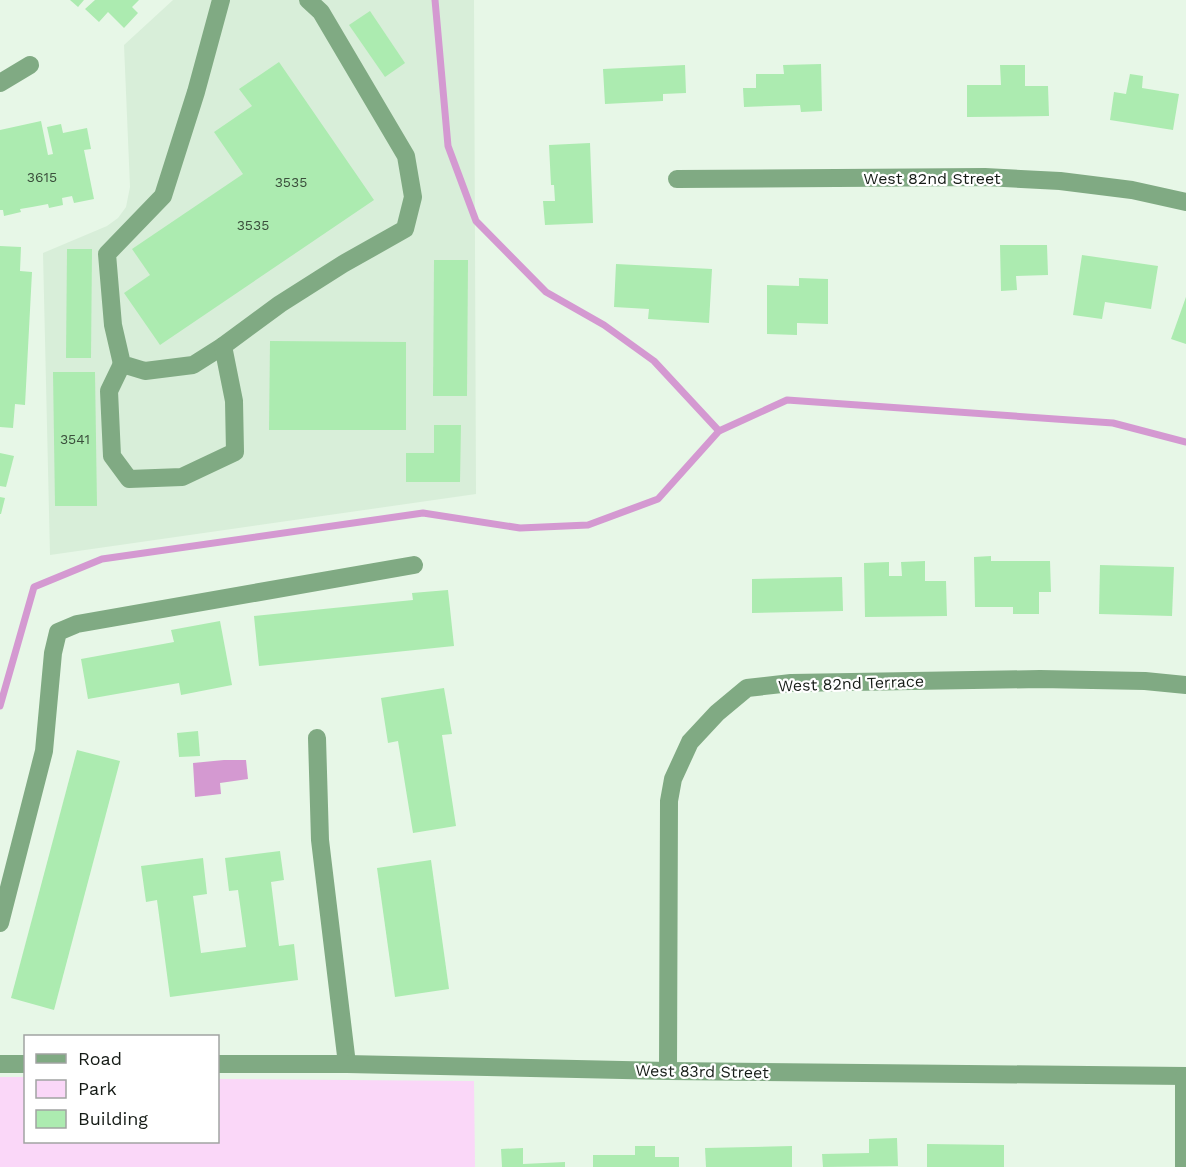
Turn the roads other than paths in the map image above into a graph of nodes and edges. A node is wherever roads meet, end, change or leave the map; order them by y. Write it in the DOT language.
graph roads {
  1 [pos="221,0"];
  2 [pos="308,0"];
  3 [pos="30,64"];
  4 [pos="0,83"];
  5 [pos="677,179"];
  6 [pos="1186,202"];
  7 [pos="223,346"];
  8 [pos="122,363"];
  9 [pos="414,565"];
  10 [pos="1186,685"];
  11 [pos="317,738"];
  12 [pos="0,923"];
  13 [pos="0,1064"];
  14 [pos="24,1064"];
  15 [pos="219,1064"];
  16 [pos="347,1064"];
  17 [pos="668,1071"];
  18 [pos="1185,1076"];
  19 [pos="1184,1167"];
  1 -- 8 [label="street"];
  2 -- 7 [label="street"];
  3 -- 4 [label="street"];
  5 -- 6 [label="street, West 82nd Street"];
  7 -- 8 [label="street"];
  7 -- 8 [label="street"];
  9 -- 12 [label="street"];
  10 -- 17 [label="street, West 82nd Terrace"];
  11 -- 16 [label="street"];
  13 -- 14 [label="street"];
  15 -- 16 [label="street, West 83rd Street"];
  16 -- 17 [label="street, West 83rd Street"];
  17 -- 18 [label="street, West 83rd Street"];
  18 -- 19 [label="street"];
}
